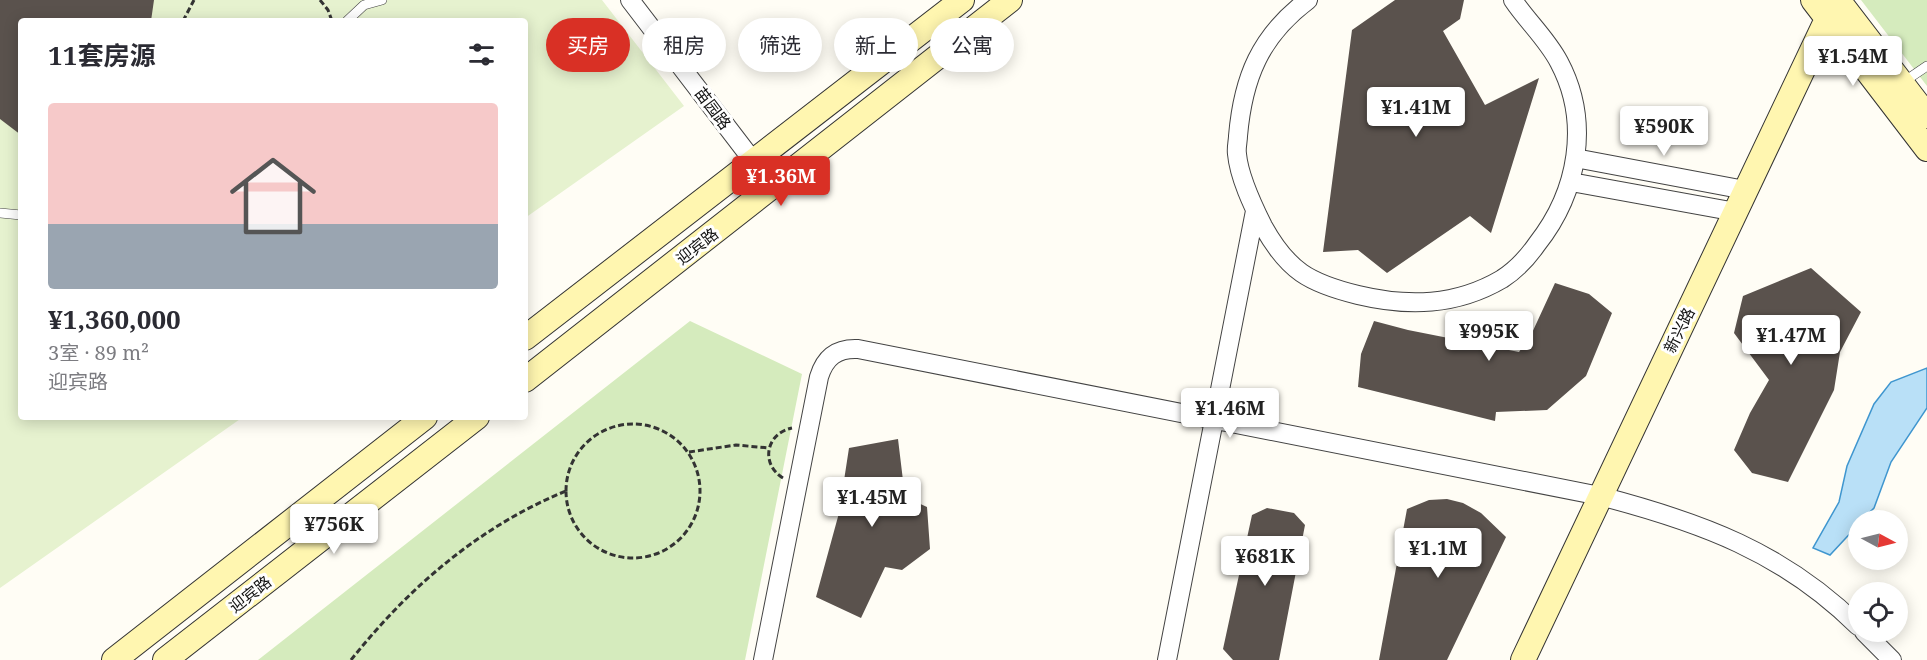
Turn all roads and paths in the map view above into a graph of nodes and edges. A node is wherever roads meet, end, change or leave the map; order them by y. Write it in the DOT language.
graph roads {
  1 [pos="194,0"];
  2 [pos="320,0"];
  3 [pos="382,0"];
  4 [pos="630,0"];
  5 [pos="962,0"];
  6 [pos="1010,0"];
  7 [pos="1308,0"];
  8 [pos="1513,0"];
  9 [pos="1828,5"];
  10 [pos="185,18"];
  11 [pos="331,18"];
  12 [pos="350,18"];
  13 [pos="1927,66"];
  14 [pos="1902,83"];
  15 [pos="1927,116"];
  16 [pos="1927,149"];
  17 [pos="1575,158"];
  18 [pos="753,160"];
  19 [pos="1572,182"];
  20 [pos="773,187"];
  21 [pos="1740,201"];
  22 [pos="1256,211"];
  23 [pos="0,213"];
  24 [pos="18,215"];
  25 [pos="528,337"];
  26 [pos="528,378"];
  27 [pos="421,420"];
  28 [pos="473,420"];
  29 [pos="1215,421"];
  30 [pos="808,430"];
  31 [pos="769,448"];
  32 [pos="689,452"];
  33 [pos="798,482"];
  34 [pos="566,490"];
  35 [pos="1600,496"];
  36 [pos="1848,617"];
  37 [pos="1874,642"];
  38 [pos="114,660"];
  39 [pos="165,660"];
  40 [pos="351,660"];
  41 [pos="763,660"];
  42 [pos="1167,660"];
  43 [pos="1523,660"];
  44 [pos="1892,660"];
  1 -- 10 [label="path"];
  2 -- 11 [label="path"];
  3 -- 12 [label="lane"];
  4 -- 18 [label="street, 苗园路"];
  5 -- 18 [label="main road, 迎宾路"];
  6 -- 20 [label="main road, 迎宾路"];
  7 -- 22 [label="street"];
  8 -- 17 [label="street"];
  9 -- 14 [label="main road"];
  9 -- 16 [label="main road"];
  9 -- 21 [label="main road, 新兴路"];
  13 -- 14 [label="lane"];
  14 -- 15 [label="main road"];
  17 -- 19 [label="street"];
  17 -- 21 [label="street"];
  18 -- 20 [label="street, 苗园路"];
  18 -- 25 [label="main road, 迎宾路"];
  19 -- 21 [label="street"];
  19 -- 22 [label="street"];
  20 -- 26 [label="main road, 迎宾路"];
  21 -- 35 [label="main road, 新兴路"];
  22 -- 29 [label="street"];
  23 -- 24 [label="lane"];
  27 -- 38 [label="main road, 迎宾路"];
  28 -- 39 [label="main road, 迎宾路"];
  29 -- 30 [label="street"];
  29 -- 35 [label="street"];
  29 -- 42 [label="street"];
  30 -- 31 [label="path"];
  30 -- 33 [label="street"];
  31 -- 32 [label="path"];
  31 -- 33 [label="path"];
  32 -- 34 [label="path"];
  32 -- 34 [label="path"];
  33 -- 41 [label="street"];
  34 -- 40 [label="path"];
  35 -- 36 [label="street"];
  35 -- 43 [label="main road, 新兴路"];
  37 -- 44 [label="street"];
}
